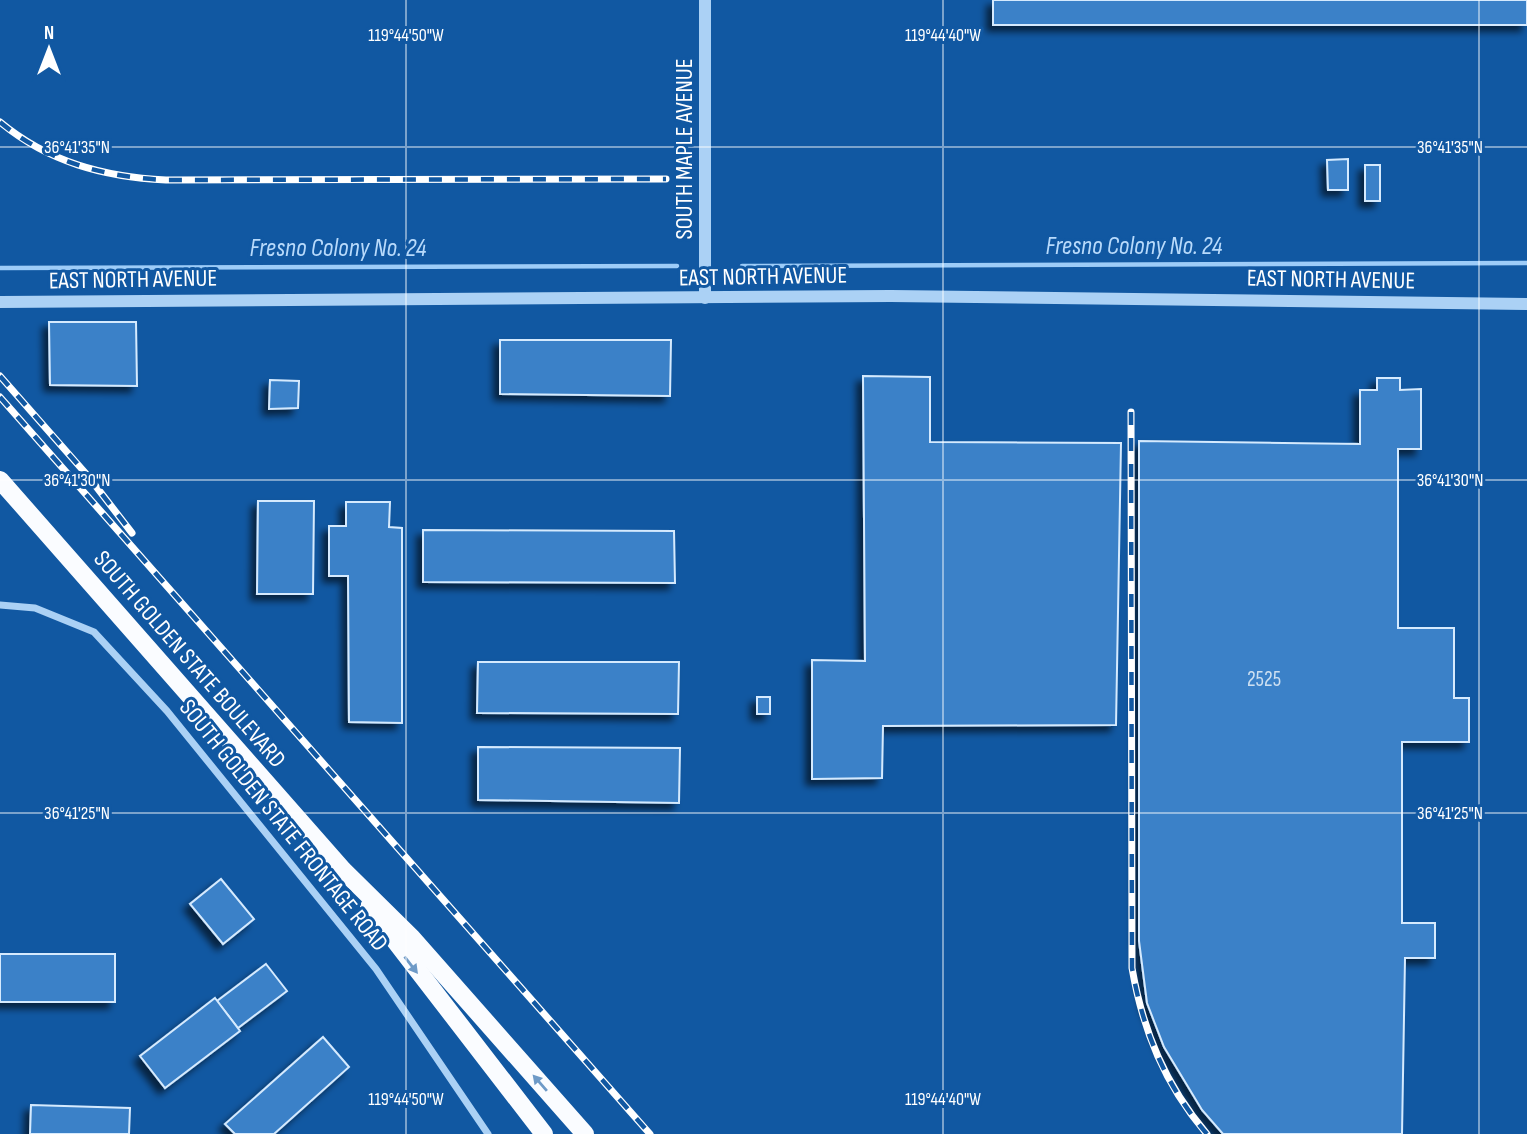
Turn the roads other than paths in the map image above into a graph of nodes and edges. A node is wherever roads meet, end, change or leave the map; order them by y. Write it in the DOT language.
graph roads {
  1 [pos="705,0"];
  2 [pos="705,298"];
  3 [pos="0,302"];
  4 [pos="1527,304"];
  5 [pos="0,481"];
  6 [pos="0,605"];
  7 [pos="343,870"];
  8 [pos="488,1134"];
  9 [pos="544,1134"];
  10 [pos="585,1134"];
  1 -- 2 [label="street, SOUTH MAPLE AVENUE"];
  2 -- 3 [label="street, EAST NORTH AVENUE"];
  2 -- 4 [label="street, EAST NORTH AVENUE"];
  5 -- 7 [label="main road, SOUTH GOLDEN STATE BOULEVARD"];
  6 -- 8 [label="street, SOUTH GOLDEN STATE FRONTAGE ROAD"];
  7 -- 9 [label="main road, SOUTH GOLDEN STATE BOULEVARD, one-way"];
  10 -- 7 [label="main road, SOUTH GOLDEN STATE BOULEVARD, one-way"];
}
